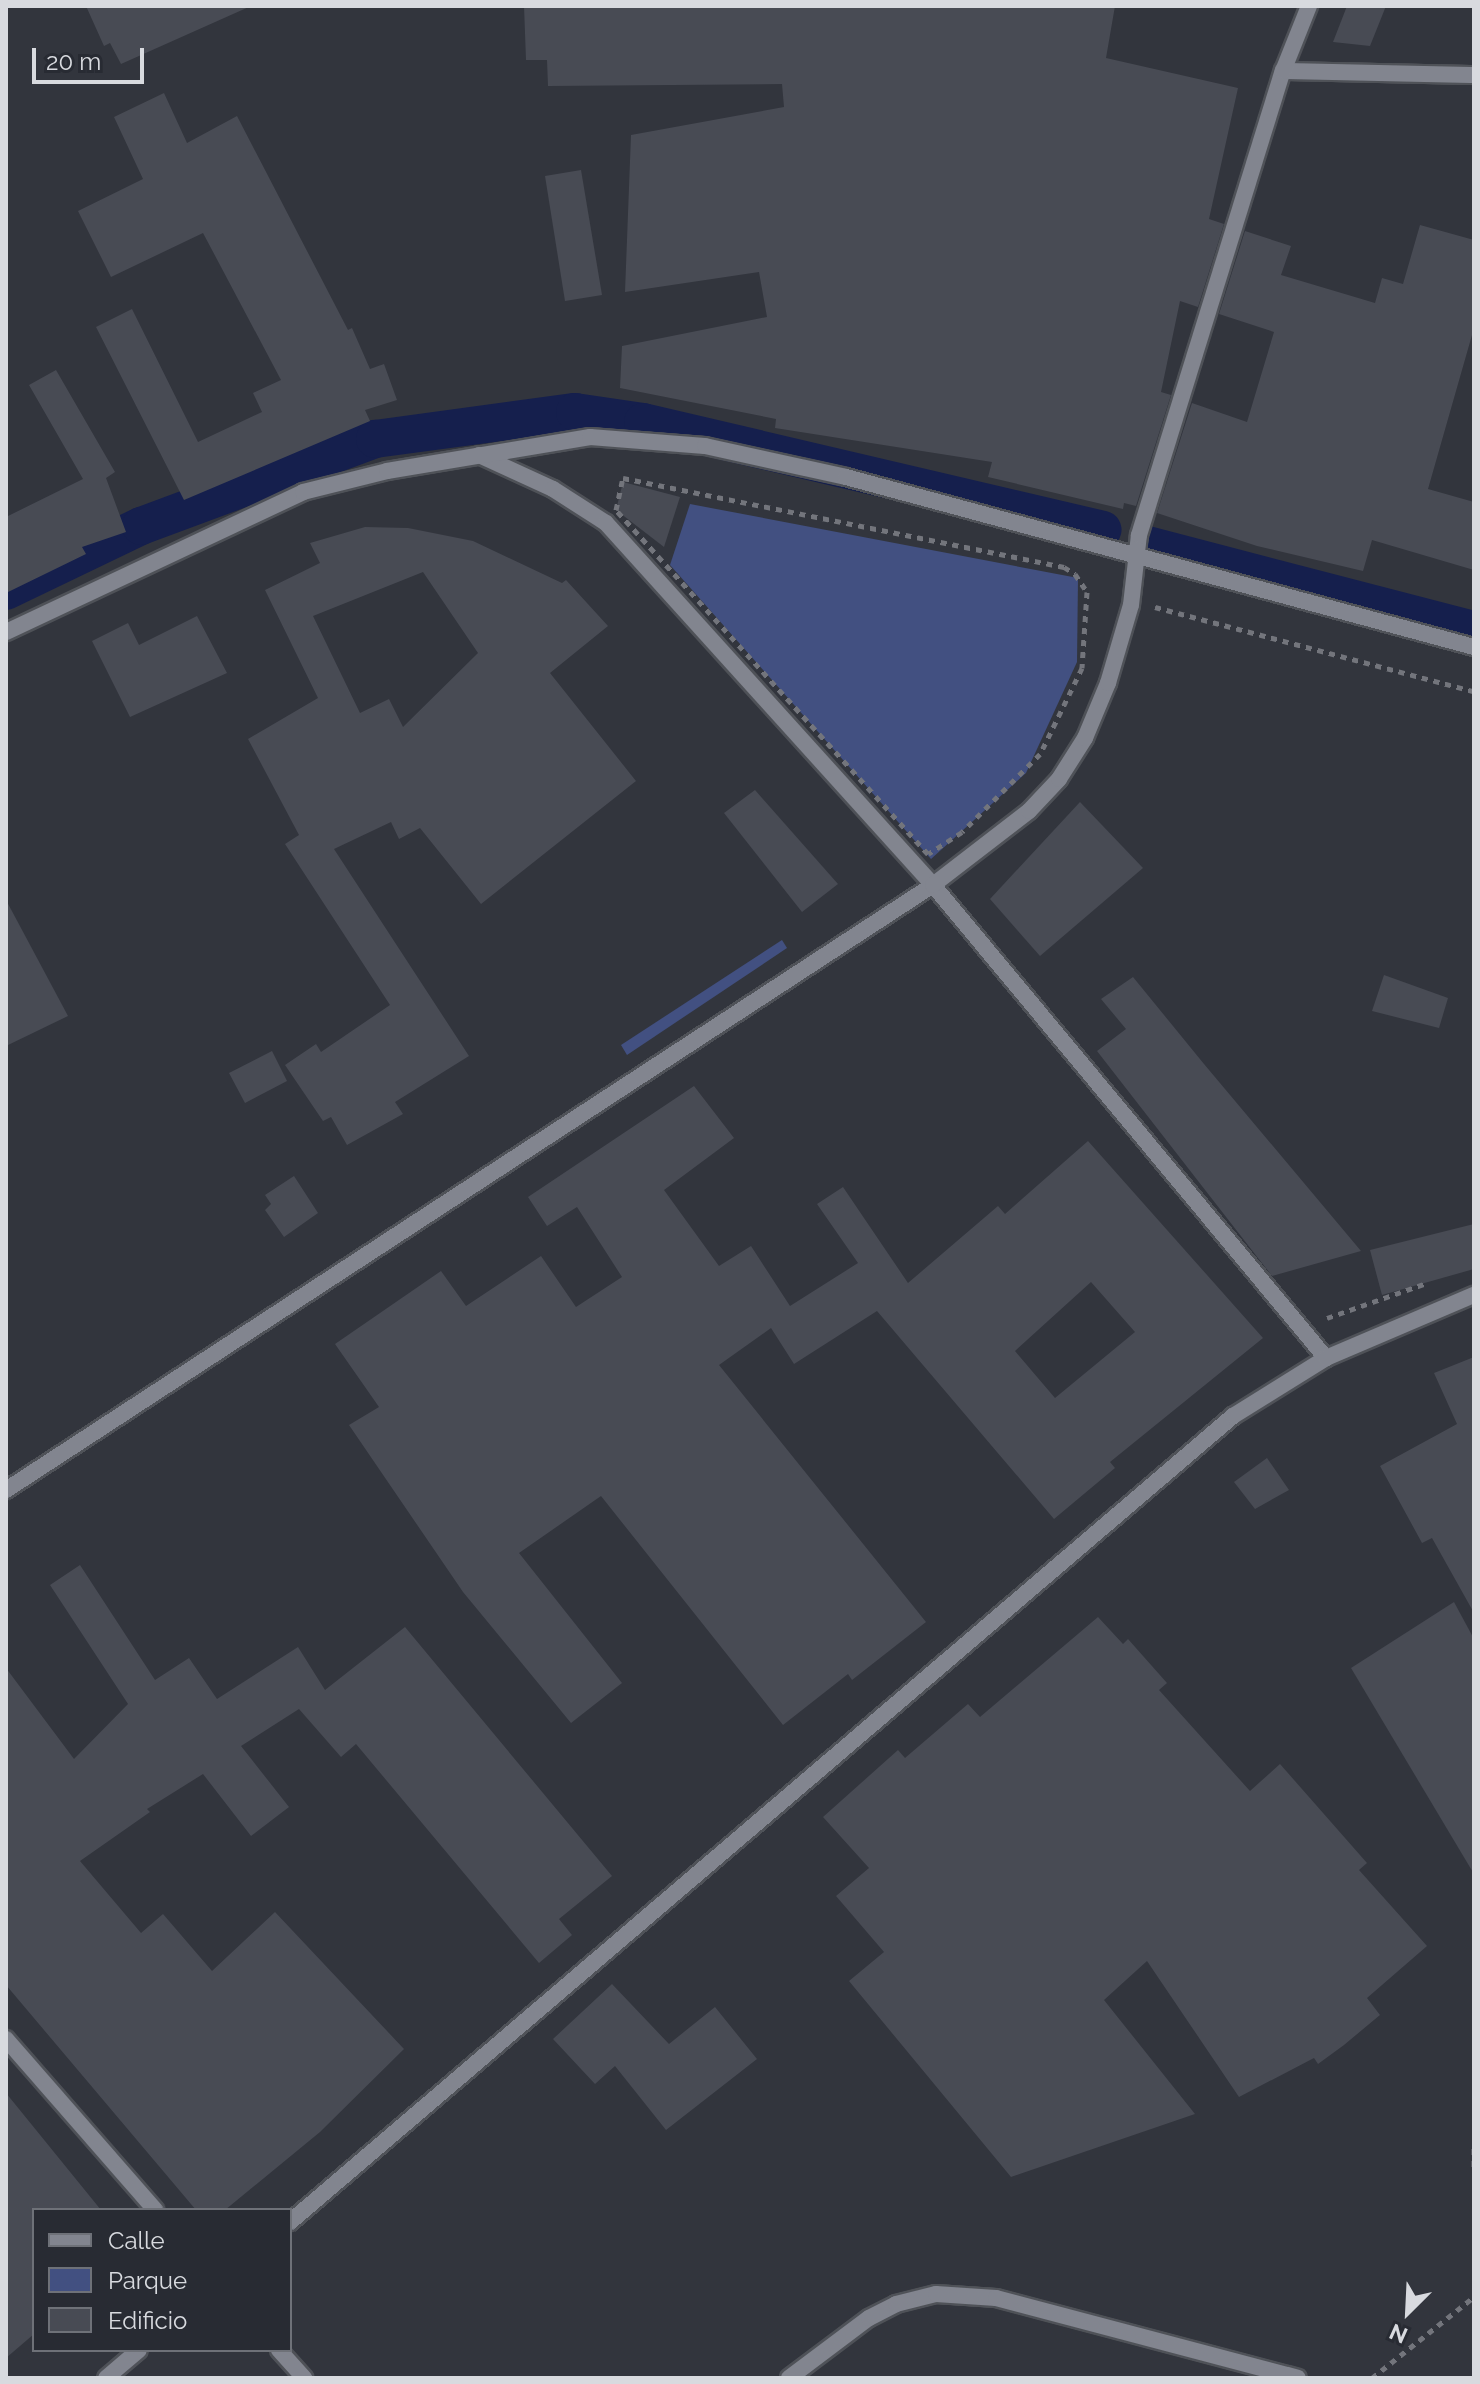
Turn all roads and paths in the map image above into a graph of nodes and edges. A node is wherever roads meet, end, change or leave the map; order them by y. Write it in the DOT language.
graph roads {
  1 [pos="1309,6"];
  2 [pos="1283,71"];
  3 [pos="1474,75"];
  4 [pos="479,455"];
  5 [pos="1138,559"];
  6 [pos="676,572"];
  7 [pos="1147,620"];
  8 [pos="6,632"];
  9 [pos="1474,647"];
  10 [pos="1474,691"];
  11 [pos="933,885"];
  12 [pos="1443,1279"];
  13 [pos="1474,1295"];
  14 [pos="1311,1324"];
  15 [pos="1326,1358"];
  16 [pos="6,1490"];
  17 [pos="6,2039"];
  18 [pos="1474,2148"];
  19 [pos="1474,2171"];
  20 [pos="153,2208"];
  21 [pos="292,2220"];
  22 [pos="1474,2297"];
  23 [pos="137,2352"];
  24 [pos="281,2352"];
  25 [pos="106,2378"];
  26 [pos="304,2378"];
  27 [pos="789,2378"];
  28 [pos="1298,2378"];
  29 [pos="1372,2378"];
  1 -- 2 [label="street"];
  2 -- 3 [label="street"];
  2 -- 5 [label="street"];
  4 -- 5 [label="street"];
  4 -- 8 [label="street"];
  4 -- 11 [label="street"];
  5 -- 9 [label="street"];
  5 -- 11 [label="street"];
  6 -- 6 [label="path"];
  7 -- 10 [label="path"];
  11 -- 15 [label="street"];
  11 -- 16 [label="street"];
  12 -- 14 [label="path"];
  13 -- 15 [label="street"];
  15 -- 21 [label="street"];
  17 -- 20 [label="street"];
  18 -- 19 [label="path"];
  22 -- 29 [label="path"];
  23 -- 25 [label="street"];
  24 -- 26 [label="street"];
  27 -- 28 [label="street"];
}
